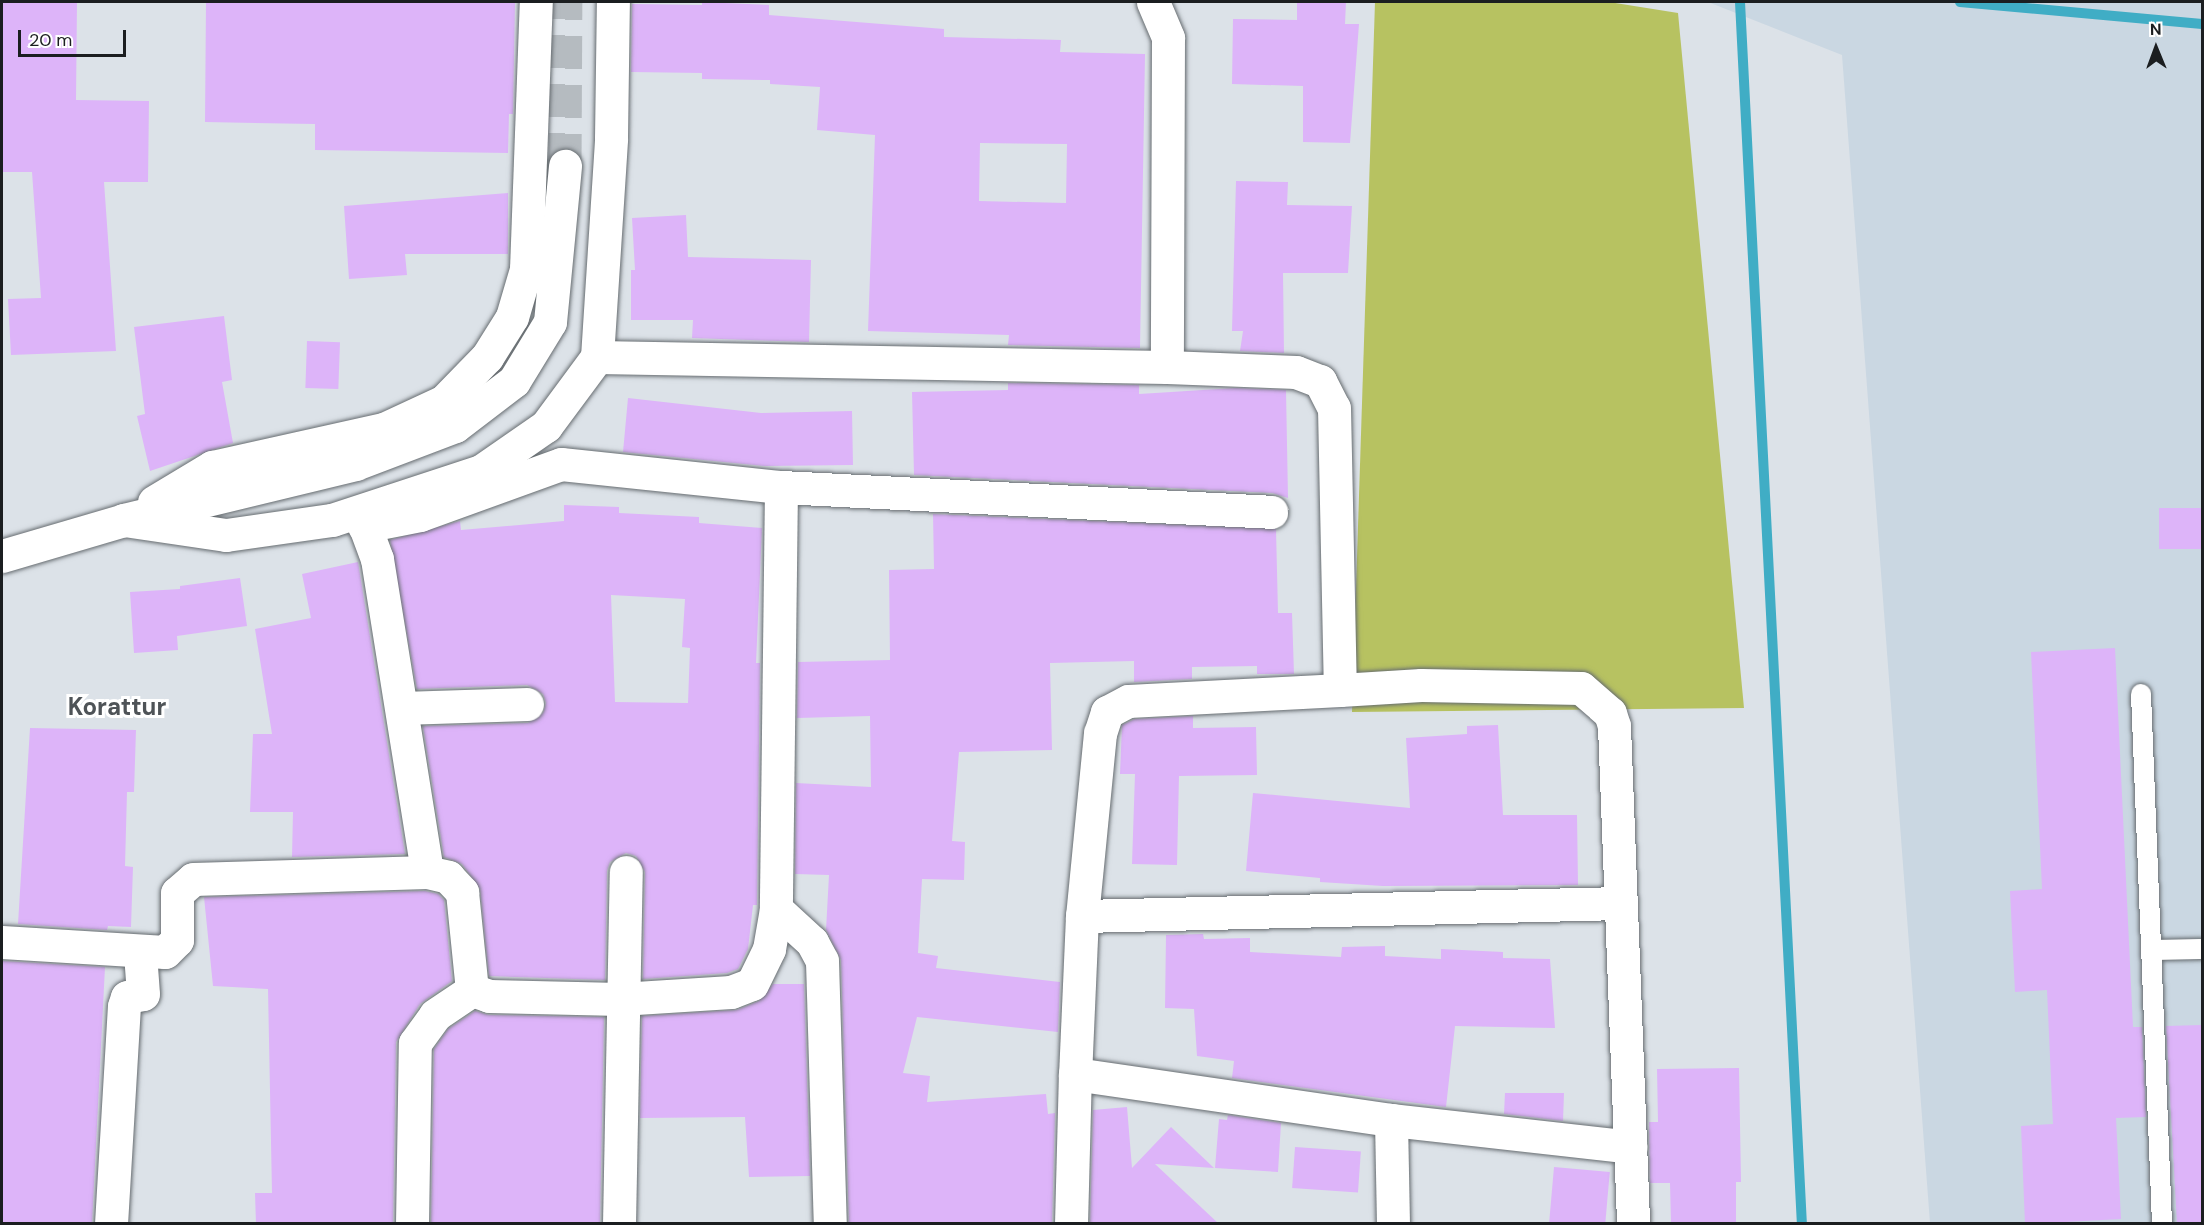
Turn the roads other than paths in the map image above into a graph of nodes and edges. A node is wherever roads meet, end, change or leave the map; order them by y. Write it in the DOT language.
graph roads {
  1 [pos="536,2"];
  2 [pos="614,2"];
  3 [pos="1153,2"];
  4 [pos="565,166"];
  5 [pos="597,357"];
  6 [pos="1167,367"];
  7 [pos="781,487"];
  8 [pos="1271,512"];
  9 [pos="124,520"];
  10 [pos="362,520"];
  11 [pos="2,556"];
  12 [pos="1340,690"];
  13 [pos="2141,694"];
  14 [pos="527,704"];
  15 [pos="402,708"];
  16 [pos="427,872"];
  17 [pos="626,872"];
  18 [pos="1620,903"];
  19 [pos="776,909"];
  20 [pos="1082,916"];
  21 [pos="2,942"];
  22 [pos="2202,949"];
  23 [pos="2152,950"];
  24 [pos="140,953"];
  25 [pos="472,990"];
  26 [pos="620,999"];
  27 [pos="1075,1074"];
  28 [pos="1391,1120"];
  29 [pos="1630,1148"];
  30 [pos="111,1224"];
  31 [pos="412,1224"];
  32 [pos="619,1224"];
  33 [pos="830,1224"];
  34 [pos="1071,1224"];
  35 [pos="1393,1224"];
  36 [pos="1633,1224"];
  37 [pos="2162,1224"];
  1 -- 9 [label="street"];
  2 -- 5 [label="street"];
  3 -- 6 [label="street"];
  4 -- 9 [label="street"];
  5 -- 6 [label="street"];
  5 -- 10 [label="street"];
  6 -- 12 [label="street"];
  7 -- 8 [label="street"];
  7 -- 10 [label="street"];
  7 -- 19 [label="street"];
  9 -- 10 [label="street"];
  9 -- 11 [label="street"];
  10 -- 15 [label="street"];
  12 -- 18 [label="street"];
  12 -- 20 [label="street"];
  13 -- 23 [label="lane"];
  14 -- 15 [label="street"];
  15 -- 16 [label="street"];
  16 -- 24 [label="street"];
  16 -- 25 [label="street"];
  17 -- 26 [label="street"];
  18 -- 20 [label="street"];
  18 -- 29 [label="street"];
  19 -- 26 [label="street"];
  19 -- 33 [label="street"];
  20 -- 27 [label="street"];
  21 -- 24 [label="street"];
  22 -- 23 [label="lane"];
  23 -- 37 [label="lane"];
  24 -- 30 [label="street"];
  25 -- 26 [label="street"];
  25 -- 31 [label="street"];
  26 -- 32 [label="street"];
  27 -- 28 [label="street"];
  27 -- 34 [label="street"];
  28 -- 29 [label="street"];
  28 -- 35 [label="street"];
  29 -- 36 [label="street"];
}
